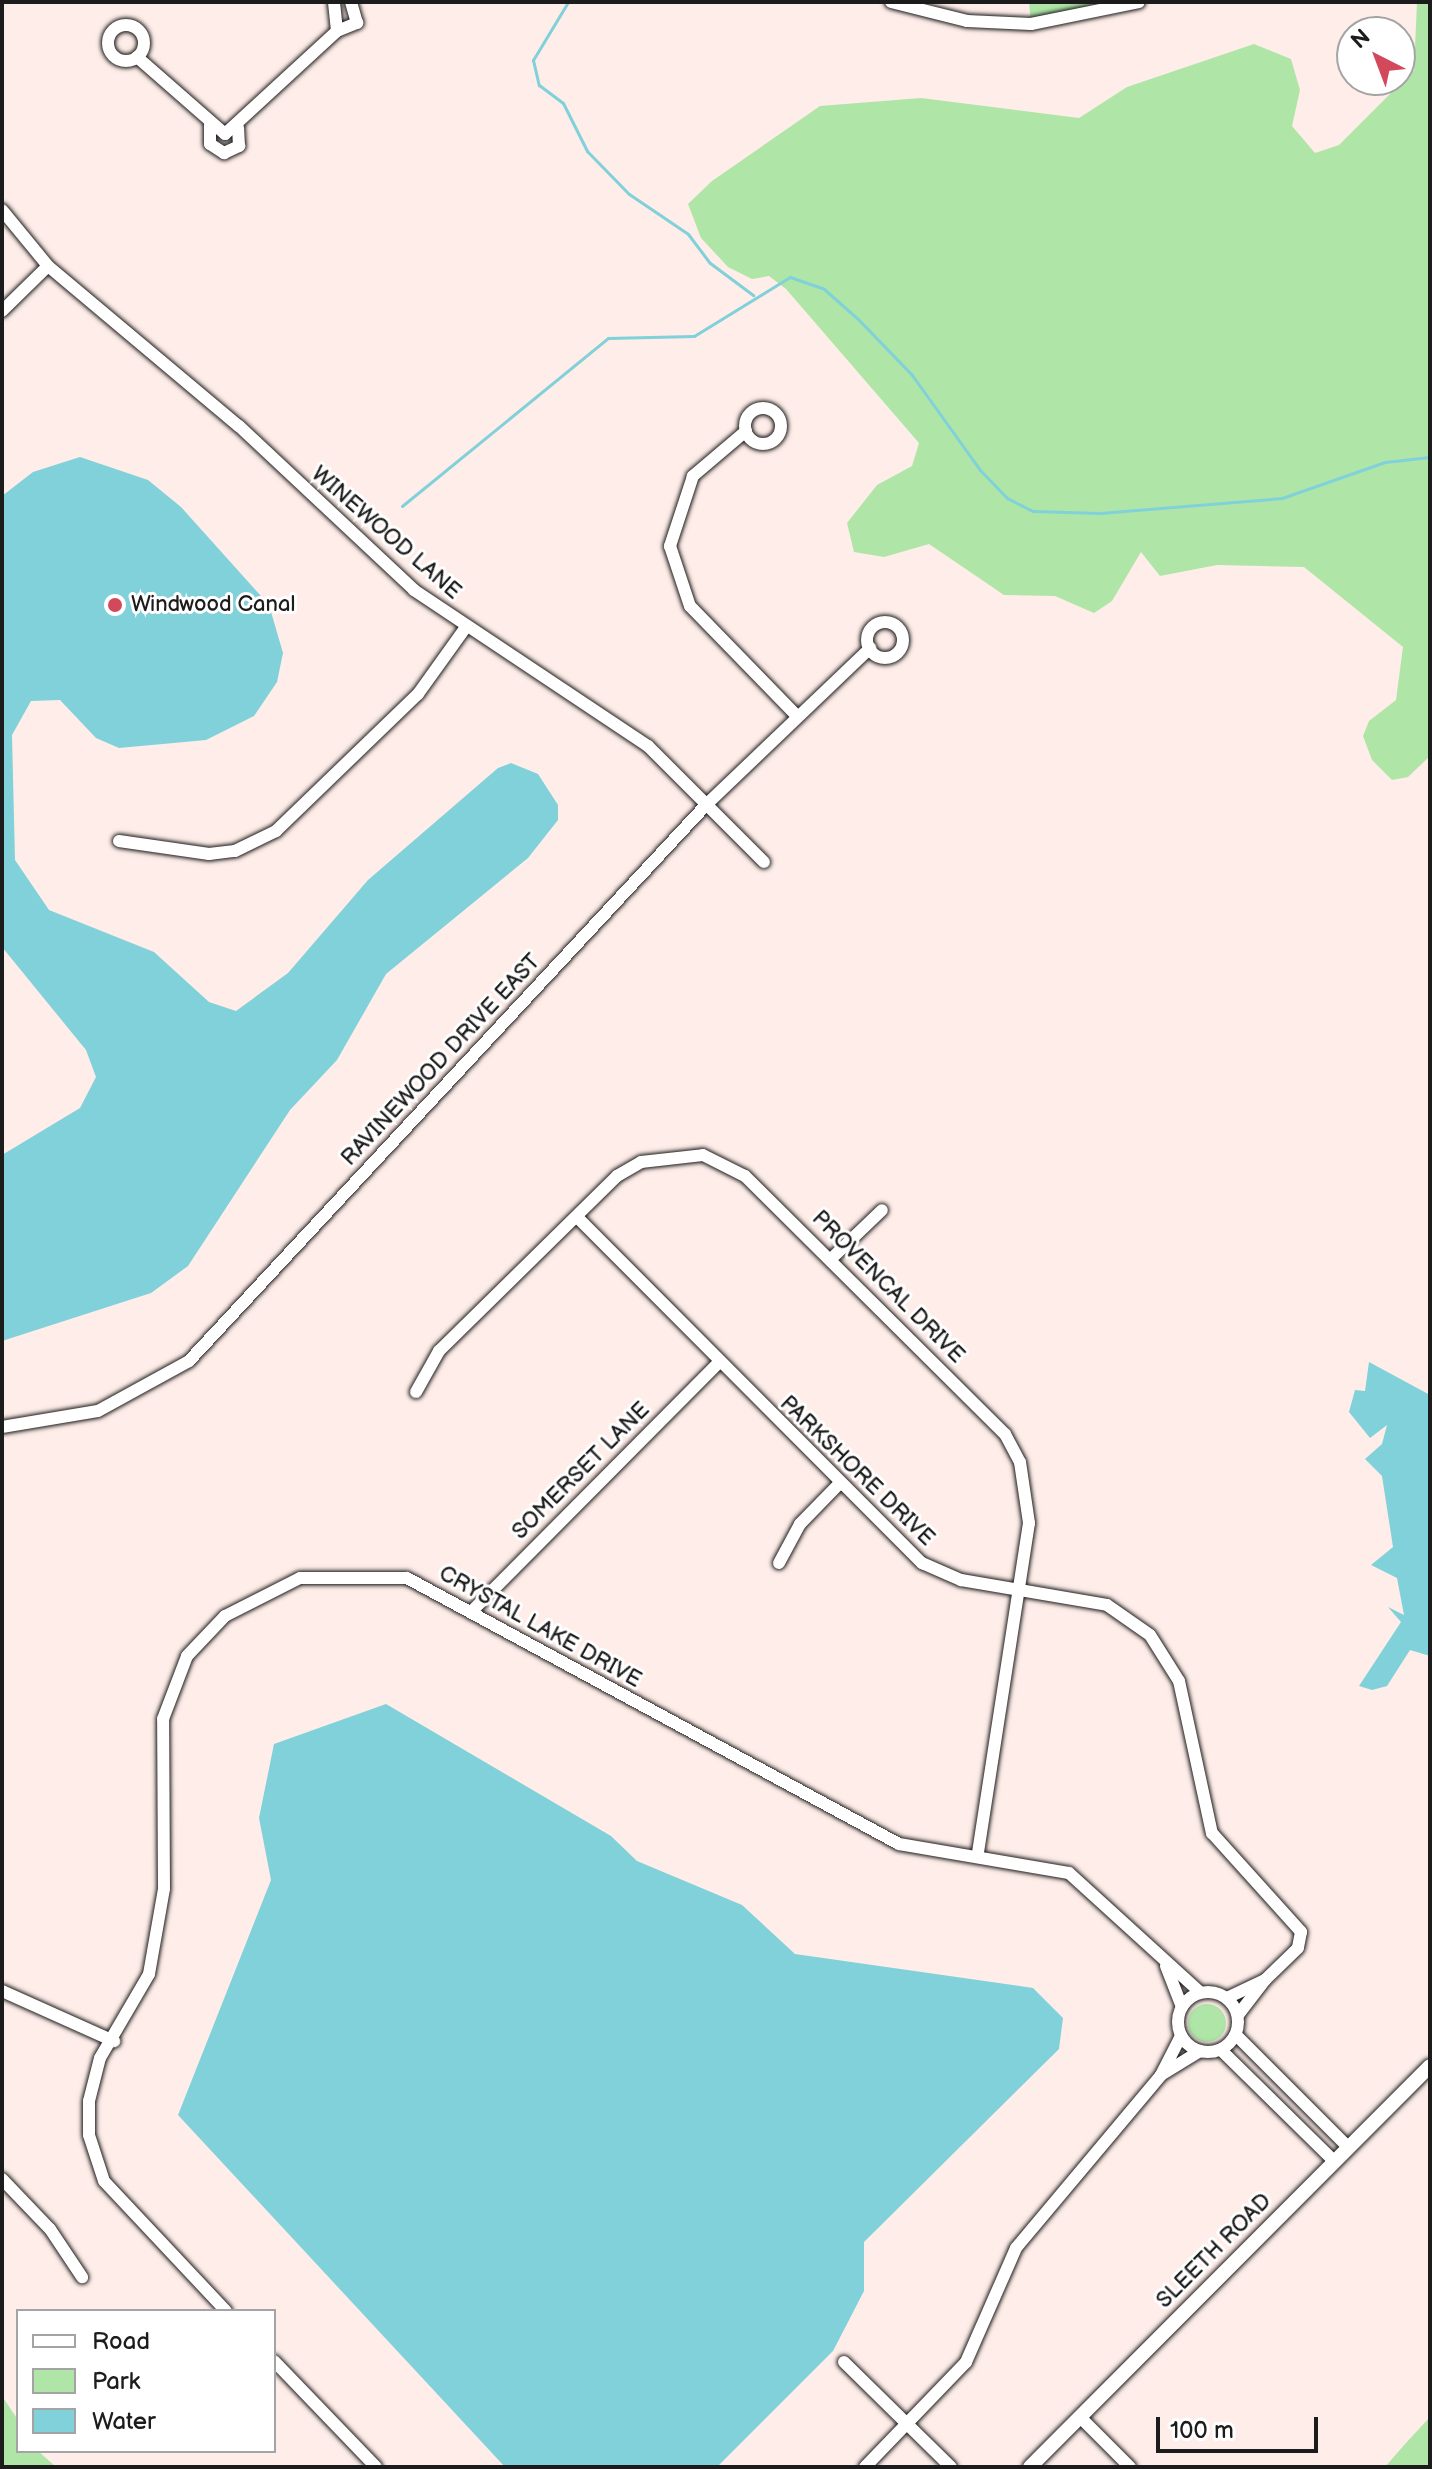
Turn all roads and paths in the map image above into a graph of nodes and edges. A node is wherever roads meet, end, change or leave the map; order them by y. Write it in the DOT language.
graph roads {
  1 [pos="334,2"];
  2 [pos="351,2"];
  3 [pos="891,2"];
  4 [pos="1139,2"];
  5 [pos="337,31"];
  6 [pos="137,57"];
  7 [pos="210,123"];
  8 [pos="238,128"];
  9 [pos="2,210"];
  10 [pos="48,266"];
  11 [pos="2,311"];
  12 [pos="746,431"];
  13 [pos="466,627"];
  14 [pos="870,648"];
  15 [pos="796,715"];
  16 [pos="707,804"];
  17 [pos="119,841"];
  18 [pos="764,862"];
  19 [pos="882,1210"];
  20 [pos="577,1217"];
  21 [pos="832,1258"];
  22 [pos="718,1363"];
  23 [pos="416,1392"];
  24 [pos="2,1427"];
  25 [pos="839,1484"];
  26 [pos="779,1563"];
  27 [pos="1018,1591"];
  28 [pos="474,1609"];
  29 [pos="978,1852"];
  30 [pos="1166,1966"];
  31 [pos="1265,1980"];
  32 [pos="2,1991"];
  33 [pos="1200,1992"];
  34 [pos="1227,1998"];
  35 [pos="1182,2007"];
  36 [pos="1238,2015"];
  37 [pos="1236,2035"];
  38 [pos="1181,2036"];
  39 [pos="114,2041"];
  40 [pos="1221,2050"];
  41 [pos="1200,2051"];
  42 [pos="1430,2066"];
  43 [pos="1161,2075"];
  44 [pos="1348,2147"];
  45 [pos="1334,2161"];
  46 [pos="2,2179"];
  47 [pos="82,2277"];
  48 [pos="224,2309"];
  49 [pos="844,2362"];
  50 [pos="276,2363"];
  51 [pos="1080,2417"];
  52 [pos="907,2424"];
  53 [pos="376,2467"];
  54 [pos="865,2467"];
  55 [pos="951,2467"];
  56 [pos="1030,2467"];
  57 [pos="1130,2467"];
  1 -- 5 [label="street"];
  2 -- 5 [label="street"];
  3 -- 4 [label="street"];
  5 -- 8 [label="street"];
  6 -- 7 [label="street"];
  7 -- 8 [label="street"];
  7 -- 8 [label="street"];
  9 -- 10 [label="street, WINEWOOD LANE"];
  10 -- 11 [label="street"];
  10 -- 13 [label="street, WINEWOOD LANE"];
  12 -- 15 [label="street"];
  13 -- 16 [label="street, WINEWOOD LANE"];
  13 -- 17 [label="street"];
  14 -- 15 [label="street, RAVINEWOOD DRIVE EAST"];
  15 -- 16 [label="street, RAVINEWOOD DRIVE EAST"];
  16 -- 18 [label="street, WINEWOOD LANE"];
  16 -- 24 [label="street, RAVINEWOOD DRIVE EAST"];
  19 -- 21 [label="street"];
  20 -- 21 [label="street, PROVENCAL DRIVE"];
  20 -- 22 [label="street, PARKSHORE DRIVE"];
  20 -- 23 [label="street, PROVENCAL DRIVE"];
  21 -- 27 [label="street, PROVENCAL DRIVE"];
  22 -- 25 [label="street, PARKSHORE DRIVE"];
  22 -- 28 [label="street, SOMERSET LANE"];
  25 -- 26 [label="street"];
  25 -- 27 [label="street, PARKSHORE DRIVE"];
  27 -- 29 [label="street, PROVENCAL DRIVE"];
  27 -- 31 [label="street, PARKSHORE DRIVE"];
  28 -- 29 [label="street, CRYSTAL LAKE DRIVE"];
  28 -- 39 [label="street, CRYSTAL LAKE DRIVE"];
  29 -- 30 [label="street, CRYSTAL LAKE DRIVE"];
  30 -- 33 [label="street, CRYSTAL LAKE DRIVE"];
  30 -- 35 [label="street, CRYSTAL LAKE DRIVE"];
  31 -- 34 [label="street, PARKSHORE DRIVE"];
  31 -- 36 [label="street, PARKSHORE DRIVE"];
  32 -- 39 [label="street"];
  33 -- 34 [label="street, CRYSTAL LAKE DRIVE"];
  33 -- 35 [label="street"];
  34 -- 36 [label="street"];
  35 -- 38 [label="street, CRYSTAL LAKE DRIVE"];
  36 -- 37 [label="street"];
  37 -- 40 [label="street"];
  37 -- 44 [label="street"];
  38 -- 41 [label="street"];
  38 -- 43 [label="street, CRYSTAL LAKE DRIVE"];
  39 -- 48 [label="street, CRYSTAL LAKE DRIVE"];
  40 -- 41 [label="street, CRYSTAL LAKE DRIVE"];
  40 -- 45 [label="street"];
  41 -- 43 [label="street, CRYSTAL LAKE DRIVE"];
  42 -- 44 [label="street, SLEETH ROAD"];
  43 -- 52 [label="street, CRYSTAL LAKE DRIVE"];
  44 -- 45 [label="street, SLEETH ROAD"];
  45 -- 51 [label="street, SLEETH ROAD"];
  46 -- 47 [label="street"];
  49 -- 52 [label="street"];
  50 -- 53 [label="street"];
  51 -- 56 [label="street, SLEETH ROAD"];
  51 -- 57 [label="street"];
  52 -- 54 [label="street, CRYSTAL LAKE DRIVE"];
  52 -- 55 [label="street"];
}
